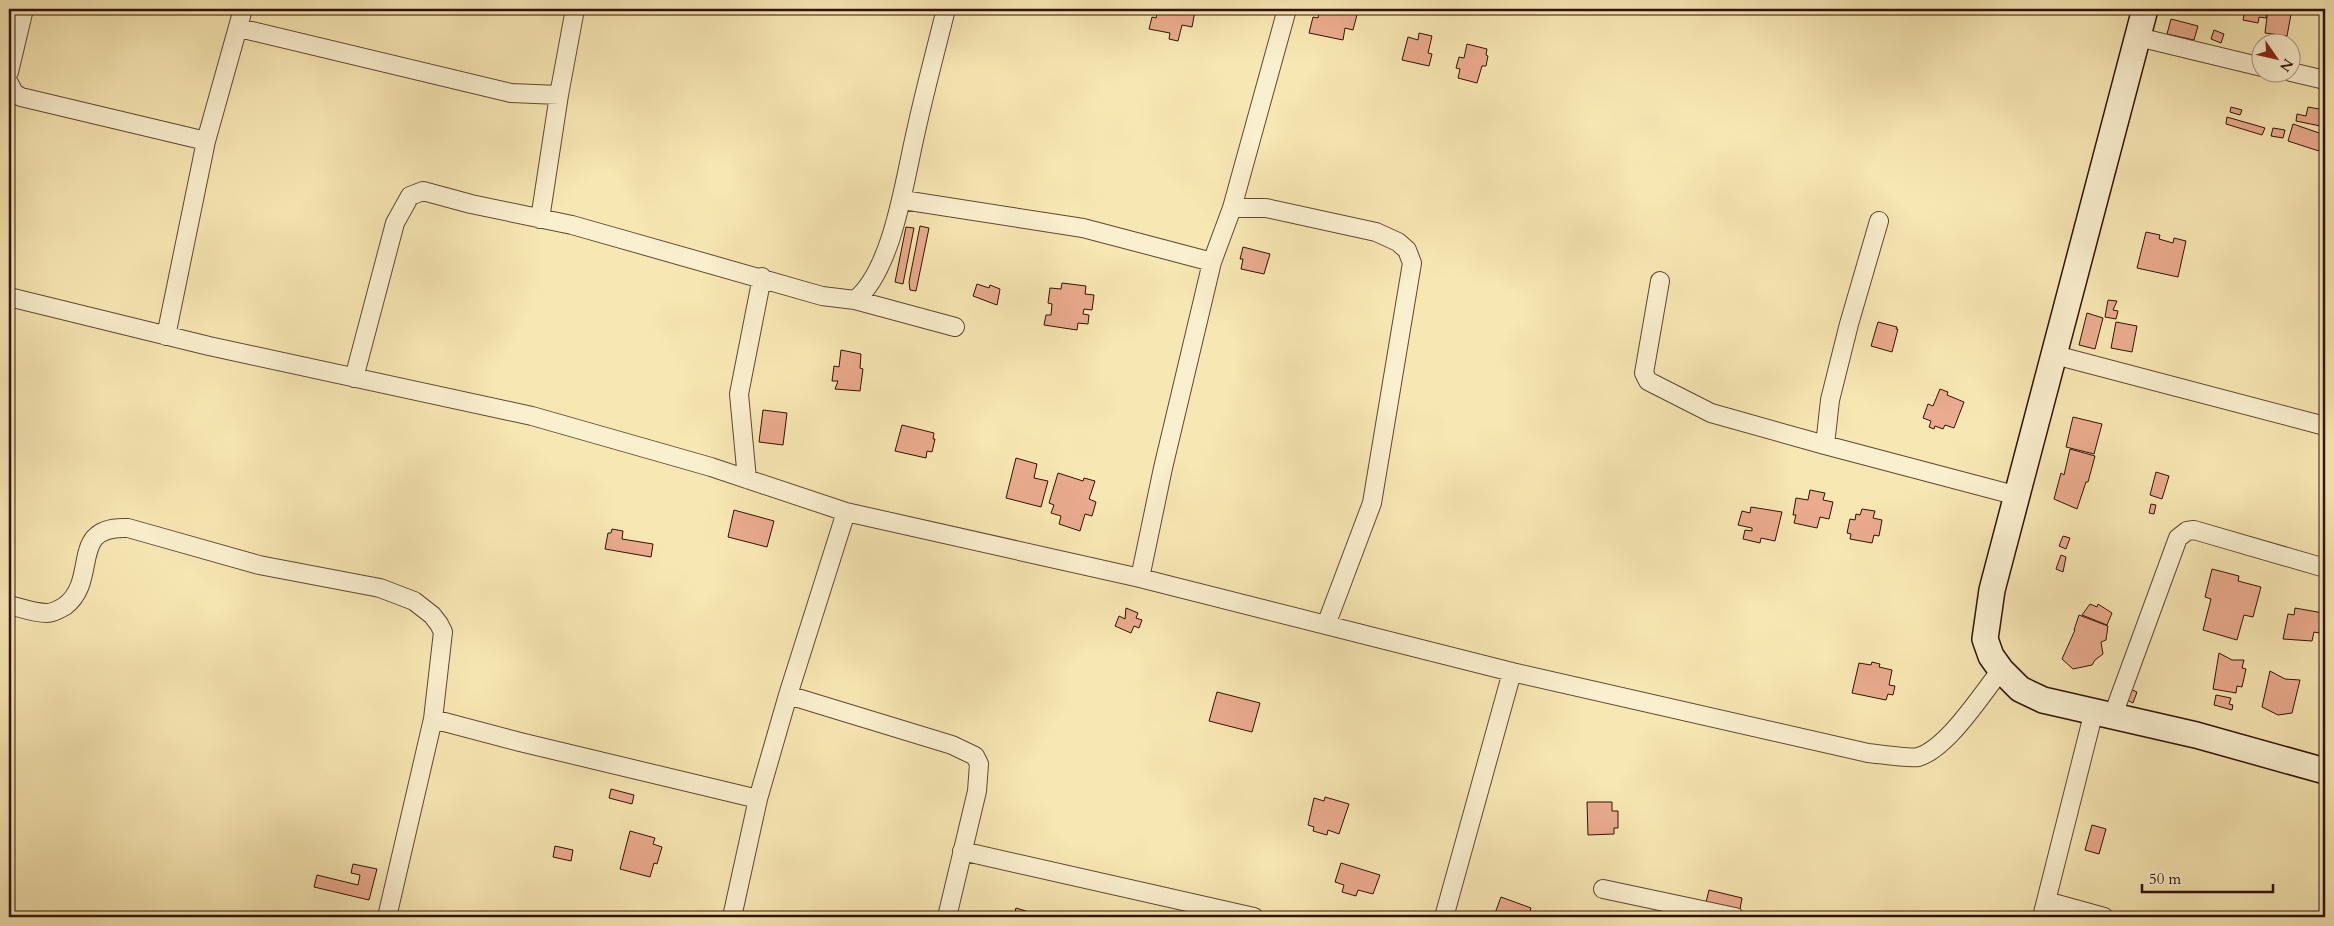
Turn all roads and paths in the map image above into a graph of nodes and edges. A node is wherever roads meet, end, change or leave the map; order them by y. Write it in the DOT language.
graph roads {
  1 [pos="24,9"];
  2 [pos="243,9"];
  3 [pos="575,9"];
  4 [pos="946,9"];
  5 [pos="1287,9"];
  6 [pos="2145,9"];
  7 [pos="239,28"];
  8 [pos="2138,37"];
  9 [pos="2252,64"];
  10 [pos="9,72"];
  11 [pos="2302,75"];
  12 [pos="2325,80"];
  13 [pos="9,83"];
  14 [pos="559,95"];
  15 [pos="206,141"];
  16 [pos="903,200"];
  17 [pos="1232,208"];
  18 [pos="540,219"];
  19 [pos="1879,221"];
  20 [pos="1212,262"];
  21 [pos="762,278"];
  22 [pos="1660,280"];
  23 [pos="9,297"];
  24 [pos="855,300"];
  25 [pos="955,327"];
  26 [pos="166,336"];
  27 [pos="2054,356"];
  28 [pos="354,378"];
  29 [pos="2325,426"];
  30 [pos="1825,445"];
  31 [pos="747,479"];
  32 [pos="2018,496"];
  33 [pos="846,512"];
  34 [pos="2325,568"];
  35 [pos="1140,578"];
  36 [pos="9,605"];
  37 [pos="1326,625"];
  38 [pos="2000,670"];
  39 [pos="1512,672"];
  40 [pos="788,695"];
  41 [pos="2104,713"];
  42 [pos="433,719"];
  43 [pos="2325,771"];
  44 [pos="758,799"];
  45 [pos="962,851"];
  46 [pos="1602,889"];
  47 [pos="2044,909"];
  48 [pos="387,917"];
  49 [pos="732,917"];
  50 [pos="947,917"];
  51 [pos="1254,917"];
  52 [pos="1444,917"];
  53 [pos="1735,917"];
  54 [pos="2104,917"];
  1 -- 10 [label="street"];
  2 -- 7 [label="street"];
  3 -- 14 [label="street"];
  4 -- 16 [label="street"];
  5 -- 17 [label="street"];
  6 -- 8 [label="street"];
  7 -- 14 [label="street"];
  7 -- 15 [label="street"];
  8 -- 9 [label="street"];
  8 -- 27 [label="street"];
  11 -- 12 [label="street"];
  13 -- 15 [label="street"];
  14 -- 18 [label="street"];
  15 -- 26 [label="street"];
  16 -- 20 [label="street"];
  16 -- 24 [label="street"];
  17 -- 20 [label="street"];
  17 -- 37 [label="street"];
  18 -- 21 [label="street"];
  18 -- 28 [label="street"];
  19 -- 30 [label="street"];
  20 -- 35 [label="street"];
  21 -- 24 [label="street"];
  21 -- 31 [label="street"];
  22 -- 30 [label="street"];
  23 -- 26 [label="street"];
  24 -- 25 [label="street"];
  26 -- 28 [label="street"];
  27 -- 29 [label="street"];
  27 -- 32 [label="street"];
  28 -- 31 [label="street"];
  30 -- 32 [label="street"];
  31 -- 33 [label="street"];
  32 -- 38 [label="street"];
  33 -- 35 [label="street"];
  33 -- 40 [label="street"];
  34 -- 41 [label="street"];
  35 -- 37 [label="street"];
  36 -- 42 [label="street"];
  37 -- 39 [label="street"];
  38 -- 39 [label="street"];
  38 -- 41 [label="street"];
  39 -- 52 [label="street"];
  40 -- 44 [label="street"];
  40 -- 45 [label="street"];
  41 -- 43 [label="street"];
  41 -- 47 [label="street"];
  42 -- 44 [label="street"];
  42 -- 48 [label="street"];
  44 -- 49 [label="street"];
  45 -- 50 [label="street"];
  45 -- 51 [label="street"];
  46 -- 53 [label="street"];
  47 -- 54 [label="street"];
}
